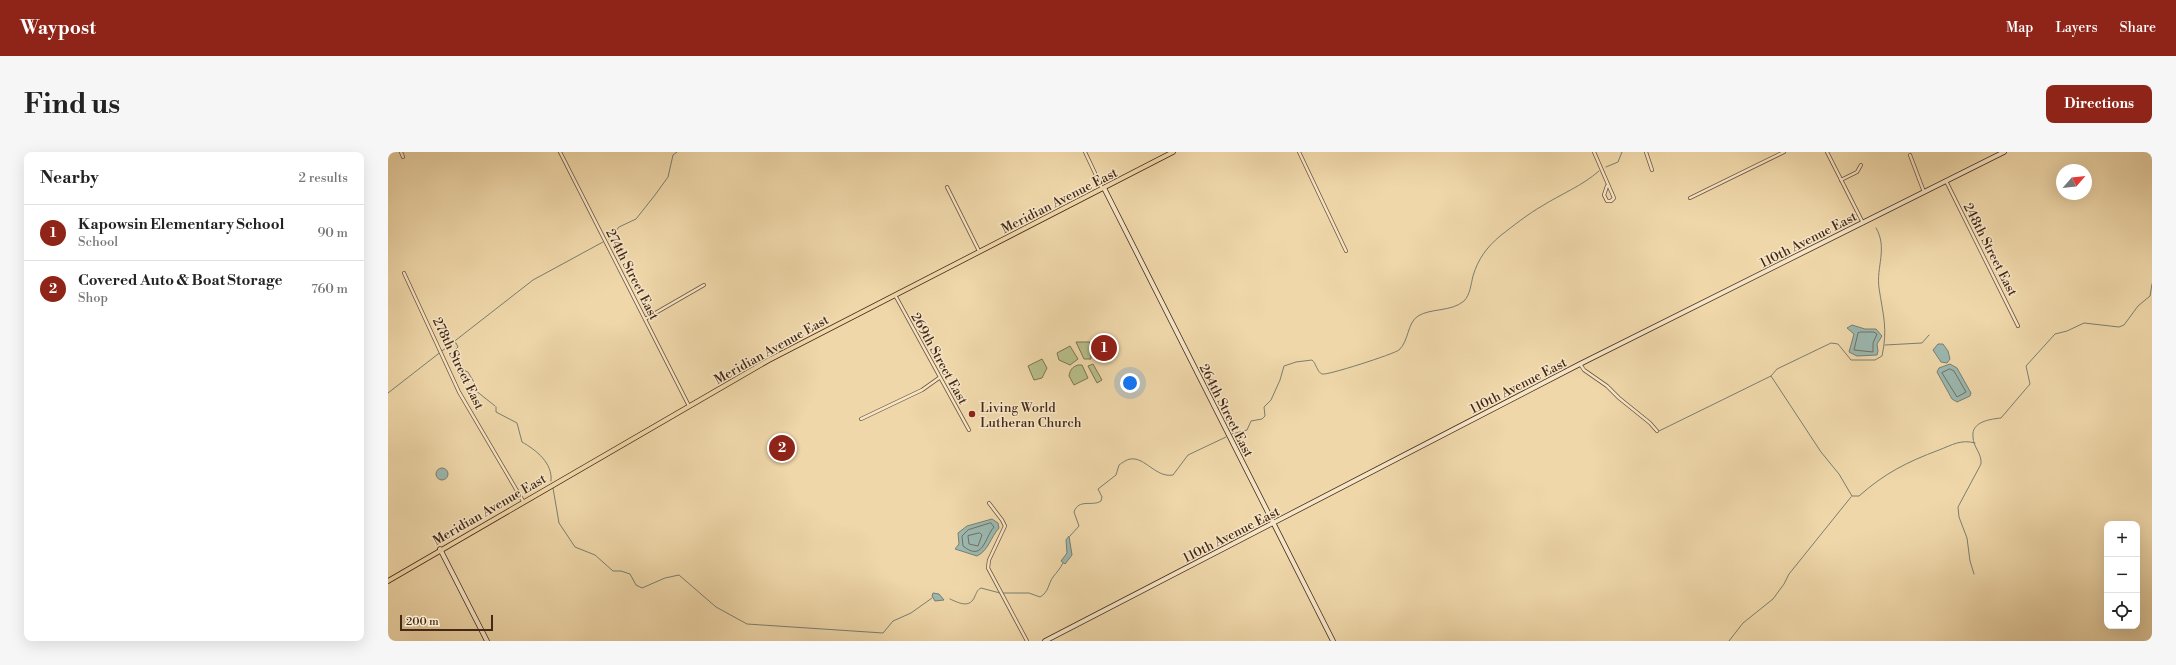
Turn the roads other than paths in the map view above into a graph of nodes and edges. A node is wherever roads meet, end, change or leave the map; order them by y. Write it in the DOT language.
graph roads {
  1 [pos="401,152"];
  2 [pos="566,152"];
  3 [pos="1084,152"];
  4 [pos="1173,152"];
  5 [pos="1300,152"];
  6 [pos="1594,152"];
  7 [pos="1646,152"];
  8 [pos="1784,152"];
  9 [pos="1827,152"];
  10 [pos="2004,152"];
  11 [pos="561,153"];
  12 [pos="1910,155"];
  13 [pos="403,157"];
  14 [pos="1861,165"];
  15 [pos="1652,170"];
  16 [pos="1841,180"];
  17 [pos="1946,181"];
  18 [pos="1607,186"];
  19 [pos="947,187"];
  20 [pos="1103,188"];
  21 [pos="1924,192"];
  22 [pos="1690,198"];
  23 [pos="1863,223"];
  24 [pos="979,251"];
  25 [pos="1346,251"];
  26 [pos="404,273"];
  27 [pos="704,284"];
  28 [pos="895,294"];
  29 [pos="645,319"];
  30 [pos="2018,326"];
  31 [pos="1580,364"];
  32 [pos="939,378"];
  33 [pos="689,406"];
  34 [pos="860,419"];
  35 [pos="969,430"];
  36 [pos="1657,431"];
  37 [pos="523,501"];
  38 [pos="988,503"];
  39 [pos="1273,523"];
  40 [pos="440,549"];
  41 [pos="388,581"];
  42 [pos="487,641"];
  43 [pos="1027,641"];
  44 [pos="1045,641"];
  45 [pos="1333,641"];
  1 -- 13 [label="street"];
  2 -- 11 [label="street"];
  3 -- 20 [label="street"];
  4 -- 20 [label="main road, Meridian Avenue East"];
  5 -- 25 [label="street"];
  6 -- 18 [label="street"];
  7 -- 15 [label="street"];
  8 -- 22 [label="street"];
  9 -- 16 [label="street"];
  10 -- 17 [label="street, 110th Avenue East"];
  11 -- 29 [label="street, 274th Street East"];
  12 -- 21 [label="street"];
  14 -- 16 [label="street"];
  16 -- 23 [label="street"];
  17 -- 21 [label="street, 110th Avenue East"];
  17 -- 30 [label="street, 248th Street East"];
  18 -- 18 [label="street"];
  19 -- 24 [label="street"];
  20 -- 24 [label="main road, Meridian Avenue East"];
  20 -- 39 [label="street, 264th Street East"];
  21 -- 23 [label="street, 110th Avenue East"];
  23 -- 31 [label="street, 110th Avenue East"];
  24 -- 28 [label="main road, Meridian Avenue East"];
  26 -- 37 [label="street, 278th Street East"];
  27 -- 29 [label="street"];
  28 -- 32 [label="street, 269th Street East"];
  28 -- 33 [label="main road, Meridian Avenue East"];
  29 -- 33 [label="street, 274th Street East"];
  31 -- 36 [label="street"];
  31 -- 39 [label="street, 110th Avenue East"];
  32 -- 34 [label="street"];
  32 -- 35 [label="street, 269th Street East"];
  33 -- 37 [label="main road, Meridian Avenue East"];
  37 -- 40 [label="main road, Meridian Avenue East"];
  38 -- 43 [label="street"];
  39 -- 44 [label="street, 110th Avenue East"];
  39 -- 45 [label="street, 264th Street East"];
  40 -- 41 [label="main road, Meridian Avenue East"];
  40 -- 42 [label="street"];
}
